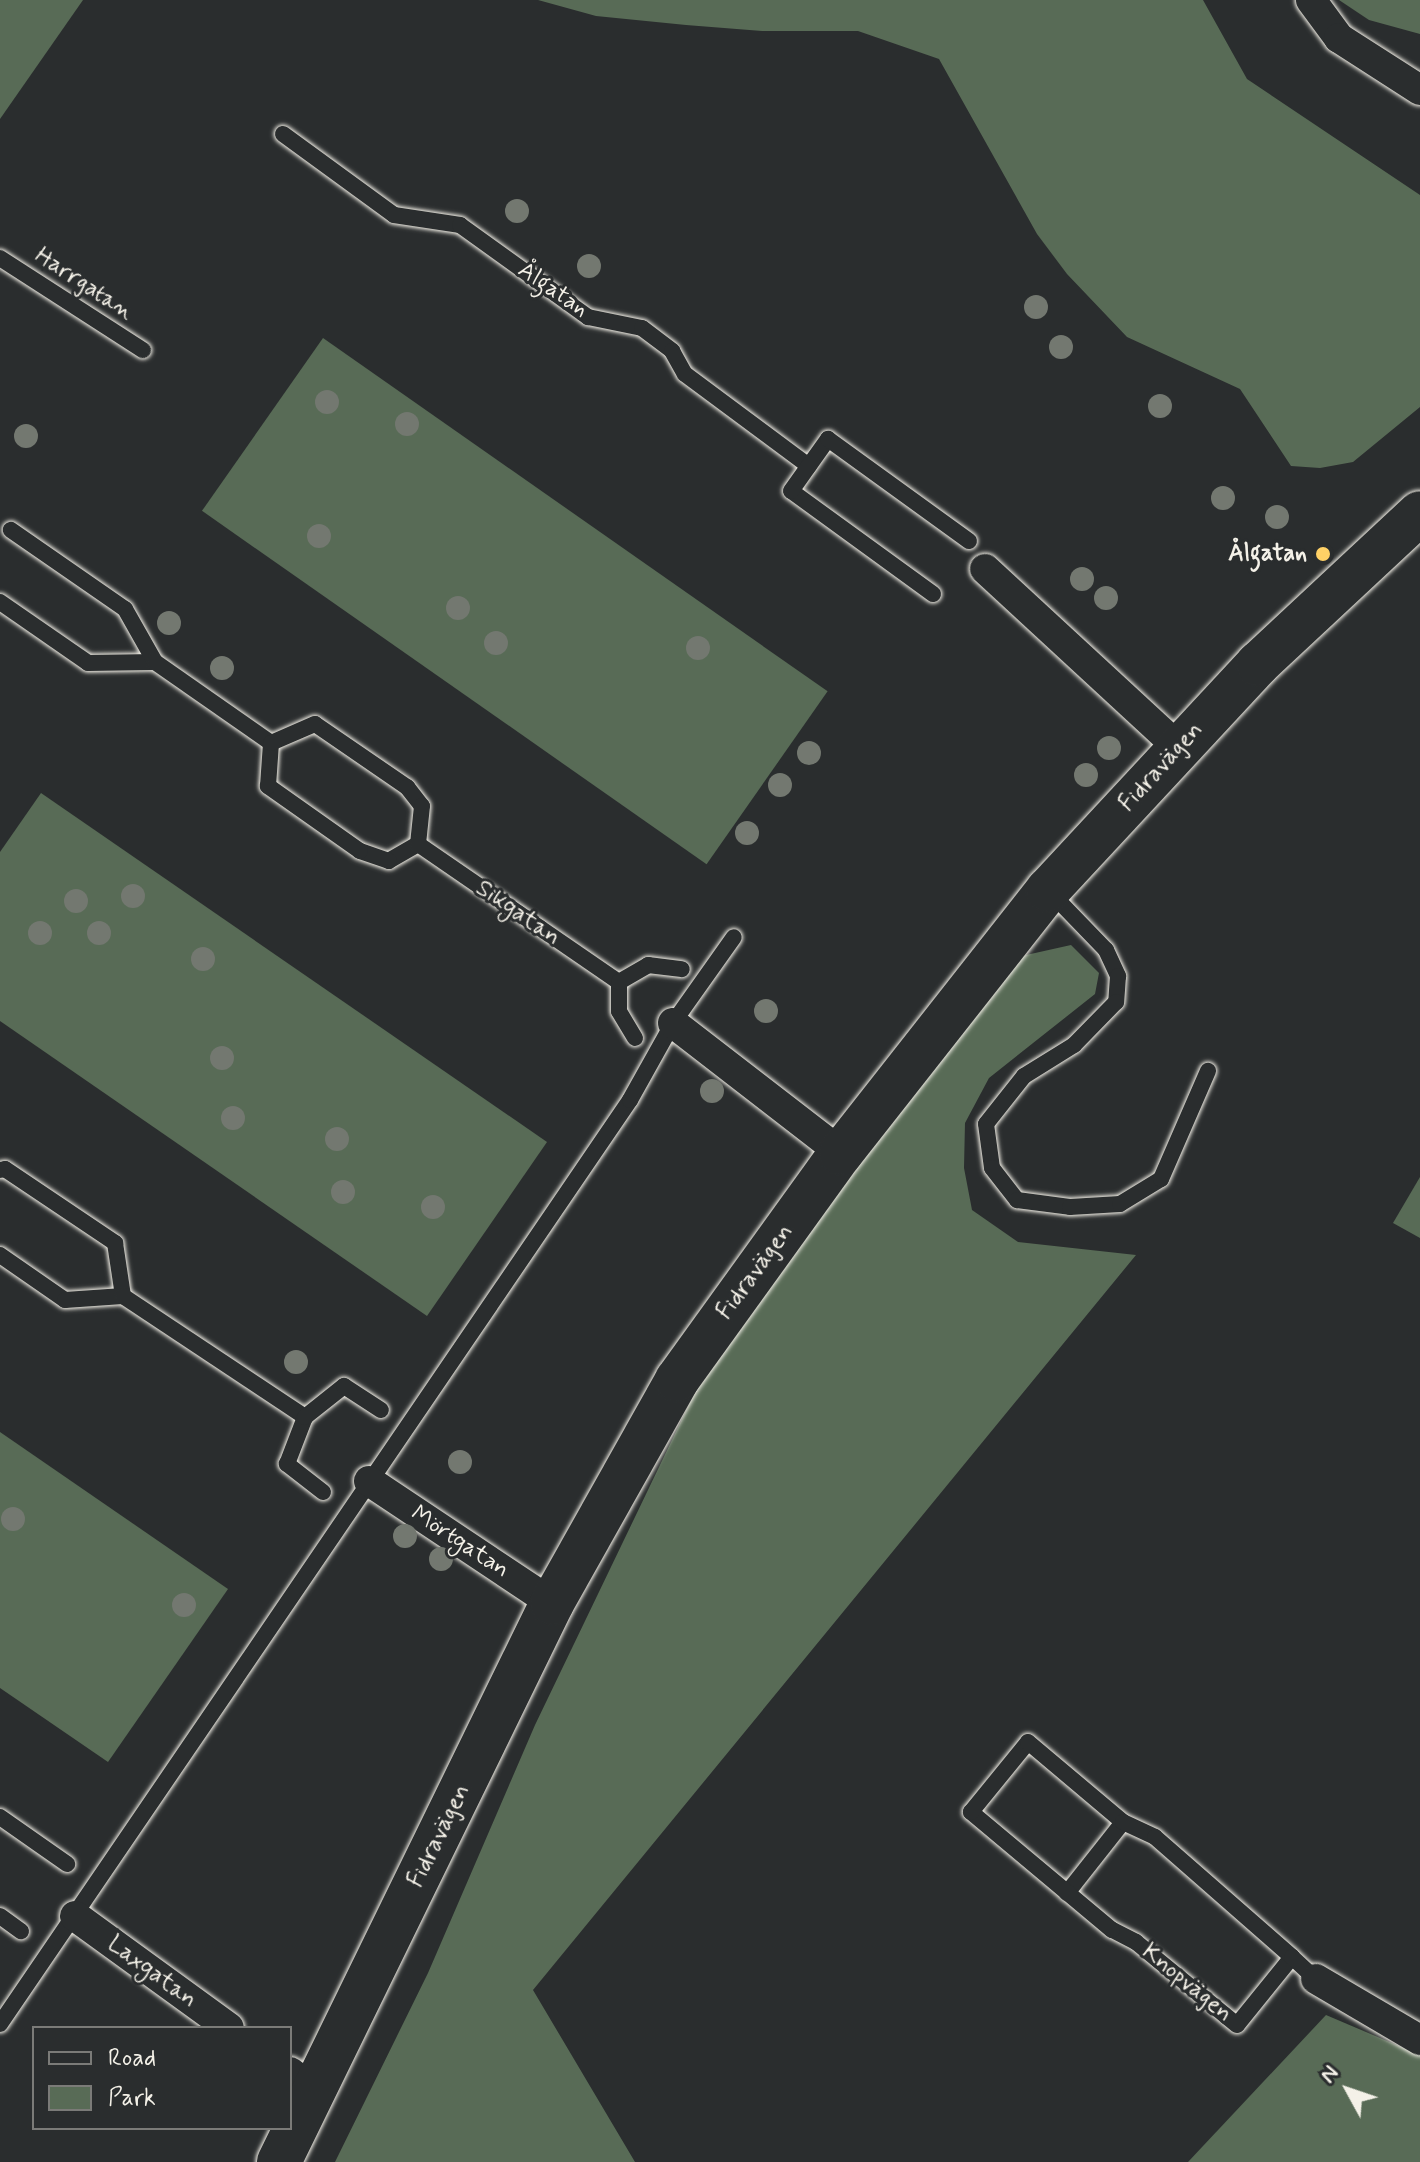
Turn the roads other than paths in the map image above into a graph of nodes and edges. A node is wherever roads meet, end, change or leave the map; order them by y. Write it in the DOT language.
graph roads {
  1 [pos="1311,0"];
  2 [pos="1420,90"];
  3 [pos="283,134"];
  4 [pos="0,258"];
  5 [pos="143,350"];
  6 [pos="809,466"];
  7 [pos="1420,513"];
  8 [pos="11,530"];
  9 [pos="969,541"];
  10 [pos="985,569"];
  11 [pos="933,594"];
  12 [pos="0,602"];
  13 [pos="155,662"];
  14 [pos="271,743"];
  15 [pos="1178,747"];
  16 [pos="418,844"];
  17 [pos="1048,890"];
  18 [pos="734,937"];
  19 [pos="682,969"];
  20 [pos="619,982"];
  21 [pos="673,1023"];
  22 [pos="635,1038"];
  23 [pos="1208,1071"];
  24 [pos="841,1153"];
  25 [pos="0,1170"];
  26 [pos="0,1255"];
  27 [pos="123,1296"];
  28 [pos="381,1410"];
  29 [pos="305,1417"];
  30 [pos="369,1481"];
  31 [pos="323,1492"];
  32 [pos="552,1603"];
  33 [pos="0,1817"];
  34 [pos="1123,1822"];
  35 [pos="67,1864"];
  36 [pos="1067,1893"];
  37 [pos="0,1916"];
  38 [pos="75,1916"];
  39 [pos="21,1931"];
  40 [pos="1292,1957"];
  41 [pos="1316,1979"];
  42 [pos="0,2024"];
  43 [pos="226,2026"];
  44 [pos="1420,2040"];
  45 [pos="302,2081"];
  46 [pos="292,2116"];
  47 [pos="288,2130"];
  48 [pos="279,2162"];
  1 -- 2 [label="street"];
  3 -- 6 [label="lane, Ålgatan"];
  4 -- 5 [label="lane, Harrgatan"];
  6 -- 9 [label="lane"];
  6 -- 11 [label="lane"];
  7 -- 15 [label="street, Fidravägen"];
  8 -- 13 [label="lane"];
  10 -- 15 [label="street"];
  12 -- 13 [label="lane"];
  13 -- 14 [label="lane"];
  14 -- 16 [label="lane"];
  14 -- 16 [label="lane"];
  15 -- 17 [label="street, Fidravägen"];
  16 -- 20 [label="lane, Sikgatan"];
  17 -- 23 [label="lane"];
  17 -- 24 [label="street, Fidravägen"];
  18 -- 21 [label="lane"];
  19 -- 20 [label="lane"];
  20 -- 22 [label="lane"];
  21 -- 24 [label="street"];
  21 -- 30 [label="lane"];
  24 -- 32 [label="street, Fidravägen"];
  25 -- 27 [label="lane"];
  26 -- 27 [label="lane"];
  27 -- 29 [label="lane"];
  28 -- 29 [label="lane"];
  29 -- 31 [label="lane"];
  30 -- 32 [label="street, Mörtgatan"];
  30 -- 38 [label="lane"];
  32 -- 45 [label="street, Fidravägen"];
  33 -- 35 [label="lane"];
  34 -- 36 [label="lane"];
  34 -- 36 [label="lane, Knopvägen"];
  34 -- 40 [label="lane, Knopvägen"];
  36 -- 40 [label="lane, Knopvägen"];
  37 -- 39 [label="lane"];
  38 -- 42 [label="lane"];
  38 -- 43 [label="street, Laxgatan"];
  40 -- 41 [label="lane, Knopvägen"];
  41 -- 44 [label="street, Knopvägen"];
  45 -- 46 [label="street, Fidravägen"];
  47 -- 48 [label="street, Fidravägen"];
}
